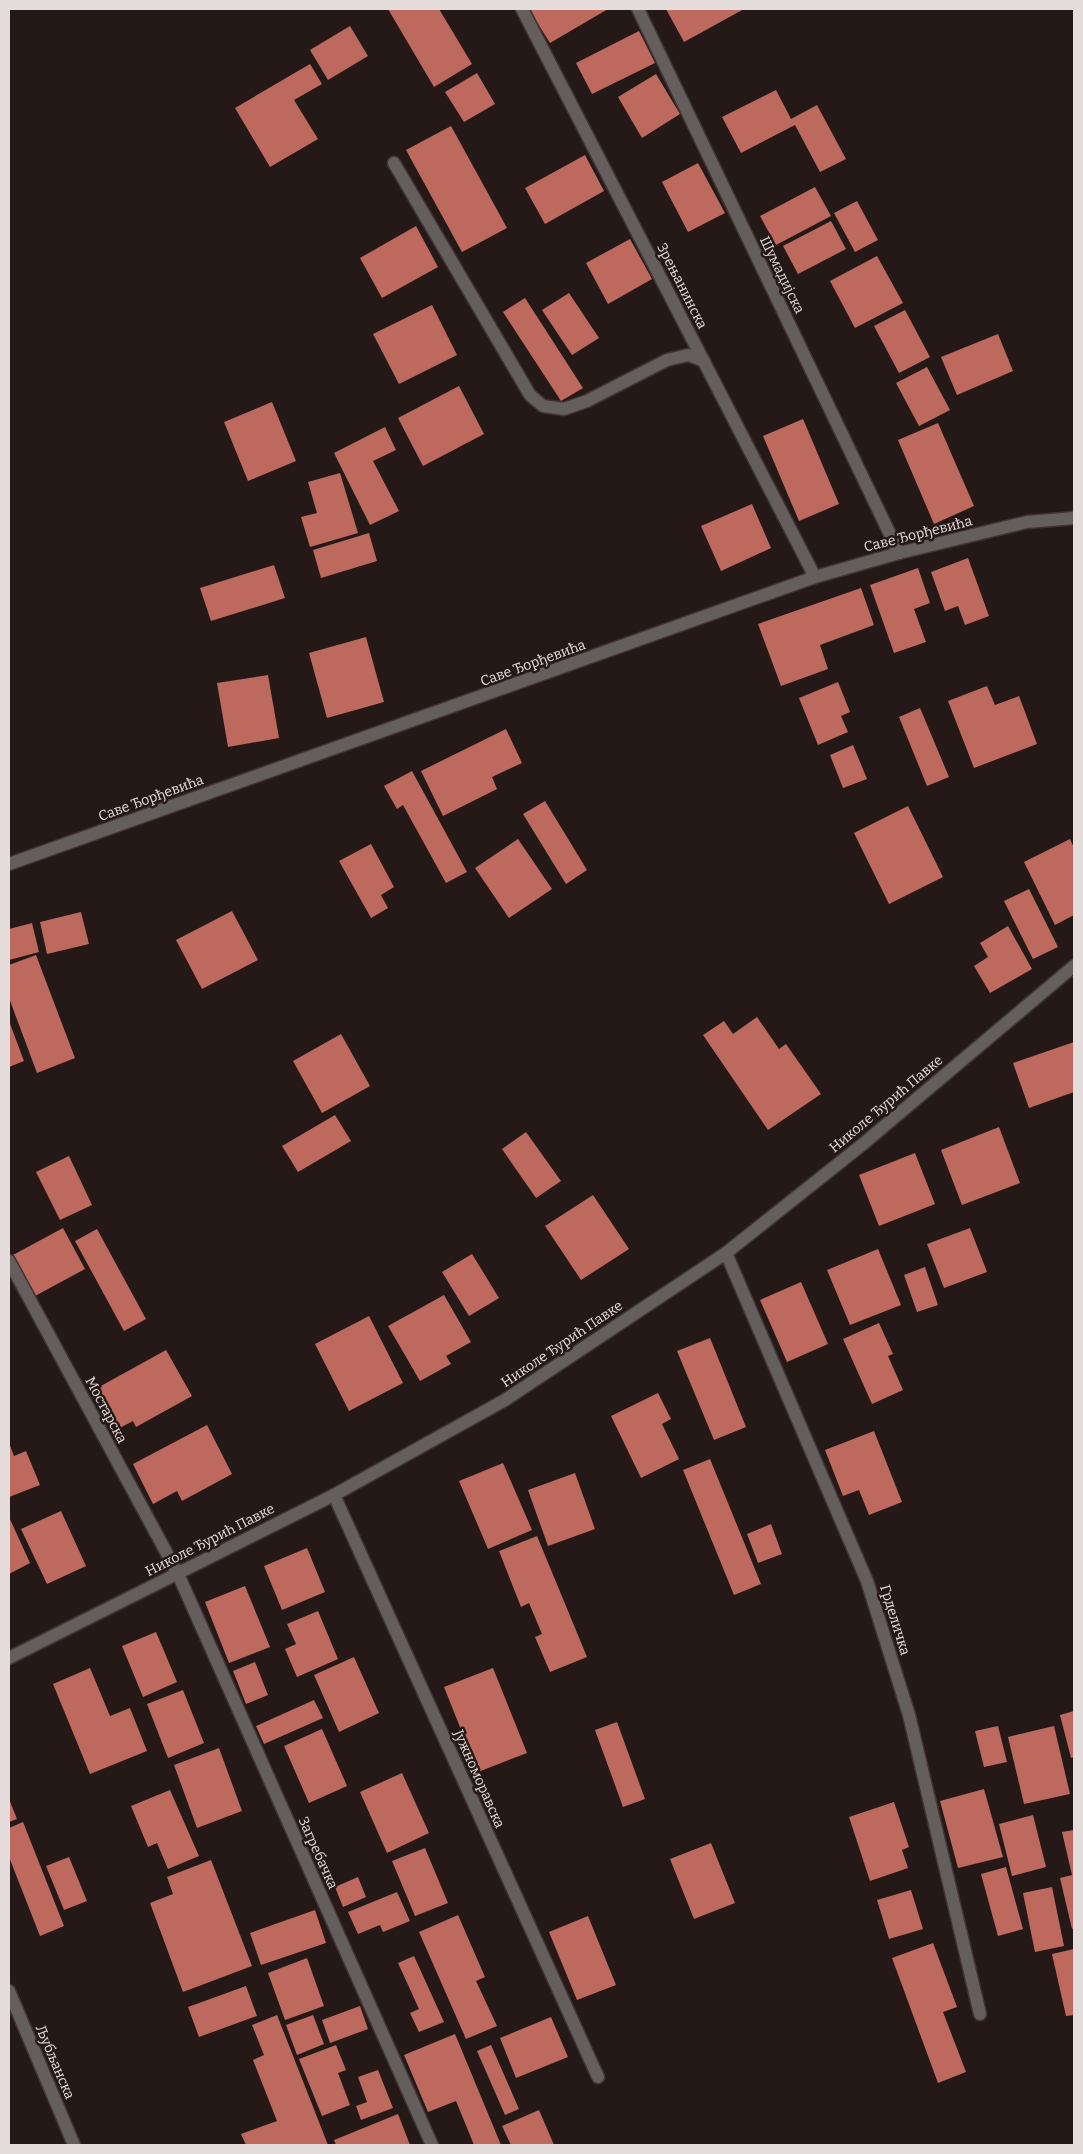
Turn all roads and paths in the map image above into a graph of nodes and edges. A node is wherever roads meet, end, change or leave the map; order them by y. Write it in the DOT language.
graph roads {
  1 [pos="522,9"];
  2 [pos="638,9"];
  3 [pos="394,162"];
  4 [pos="704,361"];
  5 [pos="1074,518"];
  6 [pos="899,553"];
  7 [pos="815,577"];
  8 [pos="9,864"];
  9 [pos="1074,966"];
  10 [pos="726,1253"];
  11 [pos="9,1261"];
  12 [pos="334,1494"];
  13 [pos="178,1574"];
  14 [pos="9,1658"];
  15 [pos="9,1992"];
  16 [pos="980,2014"];
  17 [pos="598,2077"];
  18 [pos="74,2145"];
  19 [pos="432,2145"];
  1 -- 4 [label="street, Зрењанинска"];
  2 -- 6 [label="street, Шумадијска"];
  3 -- 4 [label="street"];
  4 -- 7 [label="street, Зрењанинска"];
  5 -- 6 [label="street, Саве Ђорђевића"];
  6 -- 7 [label="street, Саве Ђорђевића"];
  7 -- 8 [label="street, Саве Ђорђевића"];
  9 -- 10 [label="street, Николе Ђурић Павке"];
  10 -- 12 [label="street, Николе Ђурић Павке"];
  10 -- 16 [label="street, Грделичка"];
  11 -- 13 [label="street, Мостарска"];
  12 -- 13 [label="street, Николе Ђурић Павке"];
  12 -- 17 [label="street, Јужноморавска"];
  13 -- 14 [label="street, Николе Ђурић Павке"];
  13 -- 19 [label="street, Загребачка"];
  15 -- 18 [label="street, Љубљанска"];
}
